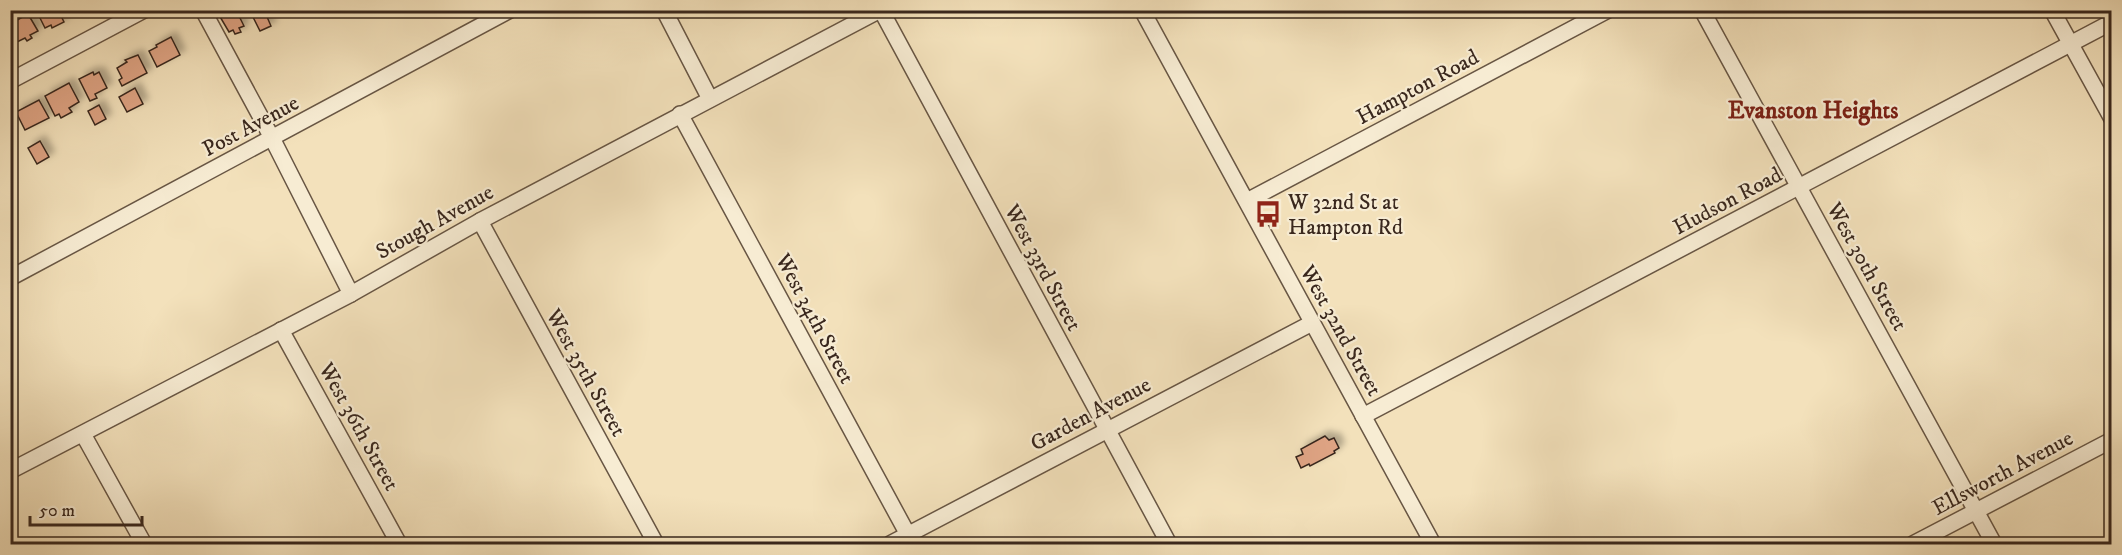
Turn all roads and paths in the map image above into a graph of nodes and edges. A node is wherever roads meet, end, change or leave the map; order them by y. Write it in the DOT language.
graph roads {
  1 [pos="144,10"];
  2 [pos="203,10"];
  3 [pos="510,10"];
  4 [pos="664,10"];
  5 [pos="880,10"];
  6 [pos="1142,10"];
  7 [pos="1608,10"];
  8 [pos="1702,10"];
  9 [pos="2052,10"];
  10 [pos="2112,22"];
  11 [pos="2070,44"];
  12 [pos="10,81"];
  13 [pos="710,99"];
  14 [pos="680,114"];
  15 [pos="2112,119"];
  16 [pos="272,138"];
  17 [pos="1798,188"];
  18 [pos="1247,201"];
  19 [pos="480,220"];
  20 [pos="10,278"];
  21 [pos="351,294"];
  22 [pos="1312,323"];
  23 [pos="281,330"];
  24 [pos="1363,416"];
  25 [pos="1106,429"];
  26 [pos="83,434"];
  27 [pos="2112,440"];
  28 [pos="10,471"];
  29 [pos="1976,511"];
  30 [pos="911,540"];
  31 [pos="144,544"];
  32 [pos="399,544"];
  33 [pos="656,544"];
  34 [pos="890,544"];
  35 [pos="1169,544"];
  36 [pos="1433,544"];
  37 [pos="1913,544"];
  38 [pos="1994,544"];
  1 -- 12 [label="street"];
  2 -- 16 [label="street"];
  3 -- 16 [label="street, Post Avenue"];
  4 -- 13 [label="street"];
  5 -- 13 [label="street, Stough Avenue"];
  5 -- 25 [label="street, West 33rd Street"];
  6 -- 18 [label="street, West 32nd Street"];
  7 -- 18 [label="street, Hampton Road"];
  8 -- 17 [label="street, West 30th Street"];
  9 -- 11 [label="street"];
  10 -- 11 [label="street, Hudson Road"];
  11 -- 15 [label="street"];
  11 -- 17 [label="street, Hudson Road"];
  13 -- 14 [label="street, Stough Avenue"];
  14 -- 19 [label="street, Stough Avenue"];
  14 -- 30 [label="street, West 34th Street"];
  16 -- 20 [label="street, Post Avenue"];
  16 -- 21 [label="street"];
  17 -- 24 [label="street, Hudson Road"];
  17 -- 29 [label="street, West 30th Street"];
  18 -- 22 [label="street, West 32nd Street"];
  19 -- 21 [label="street, Stough Avenue"];
  19 -- 33 [label="street, West 35th Street"];
  21 -- 23 [label="street, Stough Avenue"];
  22 -- 24 [label="street, West 32nd Street"];
  22 -- 25 [label="street, Garden Avenue"];
  23 -- 26 [label="street, Stough Avenue"];
  23 -- 32 [label="street, West 36th Street"];
  24 -- 36 [label="street, West 32nd Street"];
  25 -- 30 [label="street, Garden Avenue"];
  25 -- 35 [label="street, West 33rd Street"];
  26 -- 28 [label="street, Stough Avenue"];
  26 -- 31 [label="street"];
  27 -- 29 [label="street, Ellsworth Avenue"];
  29 -- 37 [label="street, Ellsworth Avenue"];
  29 -- 38 [label="street, West 30th Street"];
  30 -- 34 [label="street, Garden Avenue"];
}
